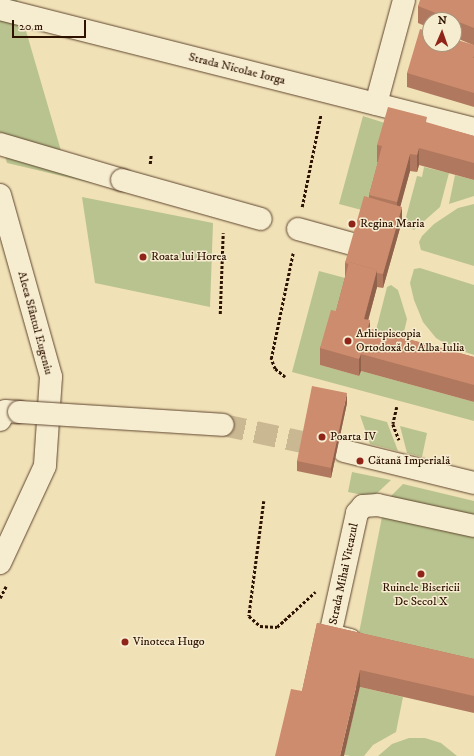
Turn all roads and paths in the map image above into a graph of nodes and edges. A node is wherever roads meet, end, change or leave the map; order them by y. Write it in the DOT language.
graph roads {
  1 [pos="404,0"];
  2 [pos="0,9"];
  3 [pos="326,92"];
  4 [pos="376,104"];
  5 [pos="474,128"];
  6 [pos="0,144"];
  7 [pos="0,195"];
  8 [pos="261,219"];
  9 [pos="224,225"];
  10 [pos="298,229"];
  11 [pos="352,244"];
  12 [pos="220,314"];
  13 [pos="285,377"];
  14 [pos="397,407"];
  15 [pos="10,416"];
  16 [pos="394,424"];
  17 [pos="223,425"];
  18 [pos="344,451"];
  19 [pos="474,483"];
  20 [pos="264,501"];
  21 [pos="474,526"];
  22 [pos="0,563"];
  23 [pos="320,587"];
  24 [pos="368,644"];
  1 -- 4 [label="street"];
  2 -- 3 [label="street, Strada Nicolae Iorga"];
  3 -- 4 [label="street, Strada Nicolae Iorga"];
  3 -- 10 [label="path"];
  4 -- 5 [label="street, Strada Nicolae Iorga"];
  6 -- 8 [label="street, bridge"];
  7 -- 22 [label="street, Aleea Sfântul Eugeniu"];
  9 -- 12 [label="path"];
  10 -- 11 [label="street"];
  10 -- 13 [label="path"];
  14 -- 16 [label="path"];
  15 -- 17 [label="street, bridge"];
  18 -- 19 [label="street"];
  20 -- 23 [label="path"];
  21 -- 24 [label="street, Strada Mihai Viteazul"];
}
